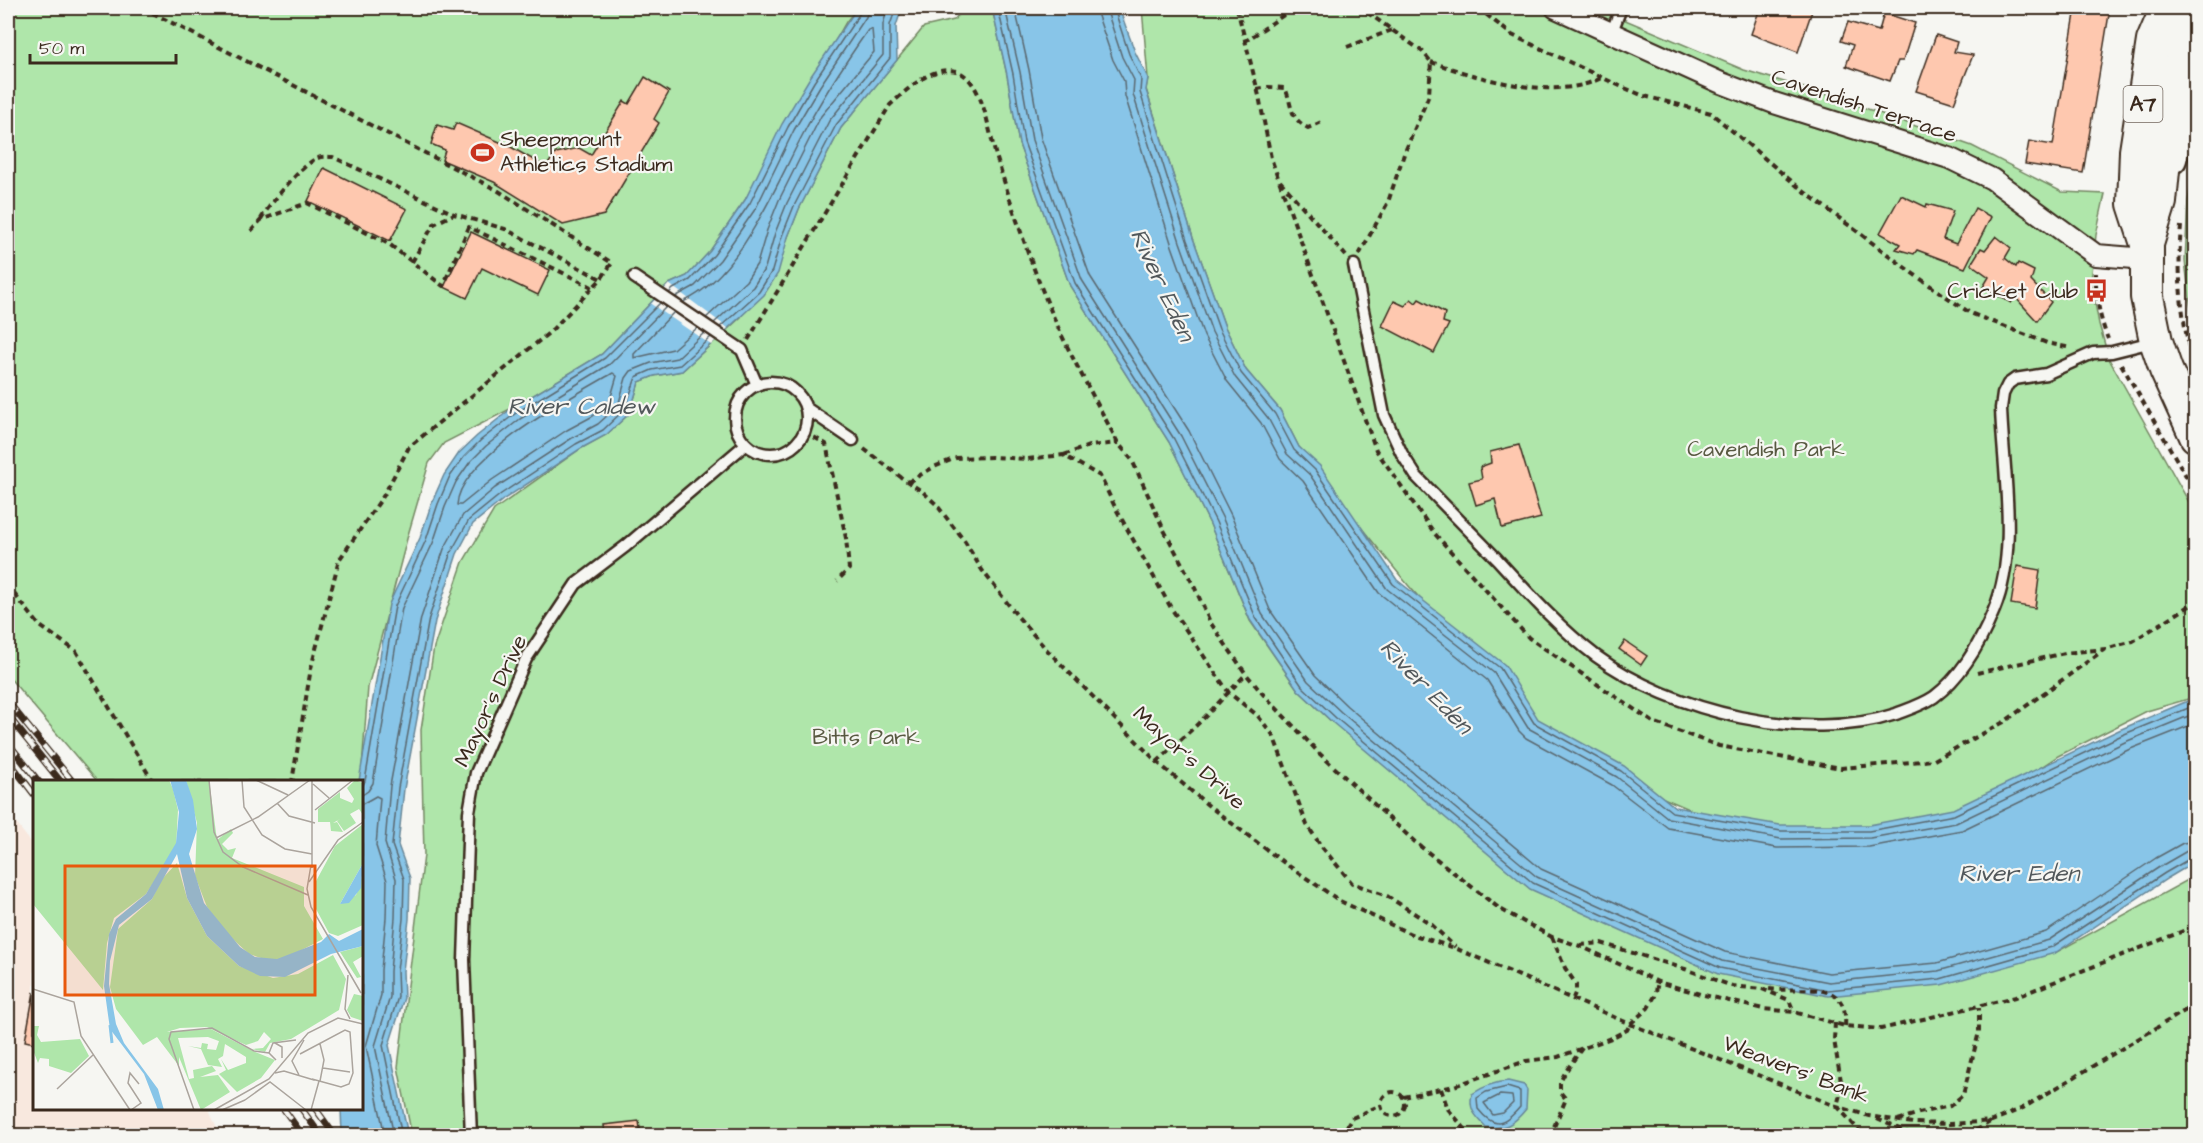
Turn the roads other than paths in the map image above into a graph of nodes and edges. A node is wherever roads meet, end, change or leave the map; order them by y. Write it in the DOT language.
graph roads {
  1 [pos="1556,8"];
  2 [pos="1621,8"];
  3 [pos="2169,8"];
  4 [pos="2176,8"];
  5 [pos="2196,26"];
  6 [pos="1611,34"];
  7 [pos="2196,74"];
  8 [pos="2196,81"];
  9 [pos="2170,98"];
  10 [pos="2158,208"];
  11 [pos="2147,251"];
  12 [pos="1354,265"];
  13 [pos="634,277"];
  14 [pos="2156,341"];
  15 [pos="757,385"];
  16 [pos="806,408"];
  17 [pos="2196,436"];
  18 [pos="853,440"];
  19 [pos="746,444"];
  20 [pos="471,1136"];
  1 -- 6 [label="street, Cavendish Terrace"];
  2 -- 6 [label="lane"];
  3 -- 9 [label="main road, A7"];
  3 -- 10 [label="main road, A7"];
  4 -- 5 [label="main road"];
  6 -- 11 [label="street, Cavendish Terrace"];
  7 -- 9 [label="main road"];
  8 -- 10 [label="main road"];
  9 -- 10 [label="main road, A7"];
  10 -- 11 [label="main road, A7"];
  11 -- 14 [label="main road, A7"];
  12 -- 14 [label="lane"];
  13 -- 15 [label="lane"];
  14 -- 17 [label="main road, A7"];
  15 -- 16 [label="lane"];
  15 -- 19 [label="lane"];
  16 -- 18 [label="lane"];
  16 -- 19 [label="lane"];
  19 -- 20 [label="lane, Mayor's Drive"];
}
